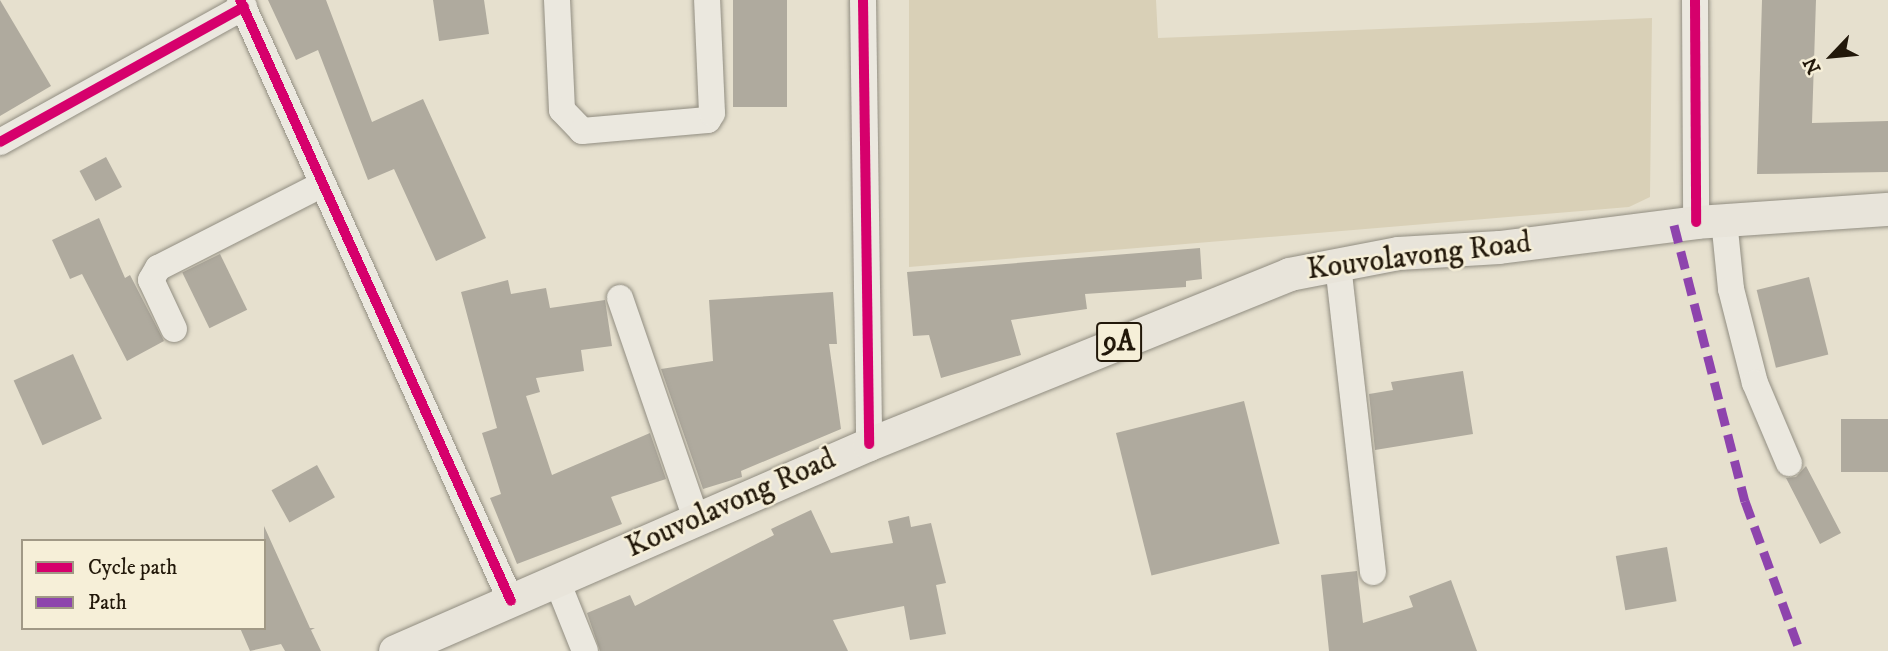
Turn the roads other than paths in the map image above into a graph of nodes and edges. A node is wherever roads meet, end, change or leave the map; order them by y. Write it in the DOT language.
graph roads {
  1 [pos="556,0"];
  2 [pos="707,0"];
  3 [pos="863,0"];
  4 [pos="1695,0"];
  5 [pos="242,4"];
  6 [pos="0,142"];
  7 [pos="323,184"];
  8 [pos="1888,209"];
  9 [pos="1710,221"];
  10 [pos="1338,265"];
  11 [pos="620,298"];
  12 [pos="174,329"];
  13 [pos="869,444"];
  14 [pos="1789,463"];
  15 [pos="696,519"];
  16 [pos="1373,572"];
  17 [pos="557,581"];
  18 [pos="511,601"];
  19 [pos="395,651"];
  20 [pos="585,651"];
  1 -- 2 [label="street"];
  3 -- 13 [label="street"];
  4 -- 9 [label="street"];
  5 -- 6 [label="street"];
  5 -- 7 [label="street"];
  7 -- 12 [label="street"];
  7 -- 18 [label="street"];
  8 -- 9 [label="main road, Kouvolavong Road / 9A"];
  9 -- 10 [label="main road, Kouvolavong Road / 9A"];
  9 -- 14 [label="street"];
  10 -- 13 [label="main road, Kouvolavong Road / 9A"];
  10 -- 16 [label="street"];
  11 -- 15 [label="street"];
  13 -- 15 [label="main road, Kouvolavong Road / 9A"];
  15 -- 17 [label="main road, Kouvolavong Road / 9A"];
  17 -- 18 [label="main road, Kouvolavong Road / 9A"];
  17 -- 20 [label="street"];
  18 -- 19 [label="main road, Kouvolavong Road / 9A"];
}
